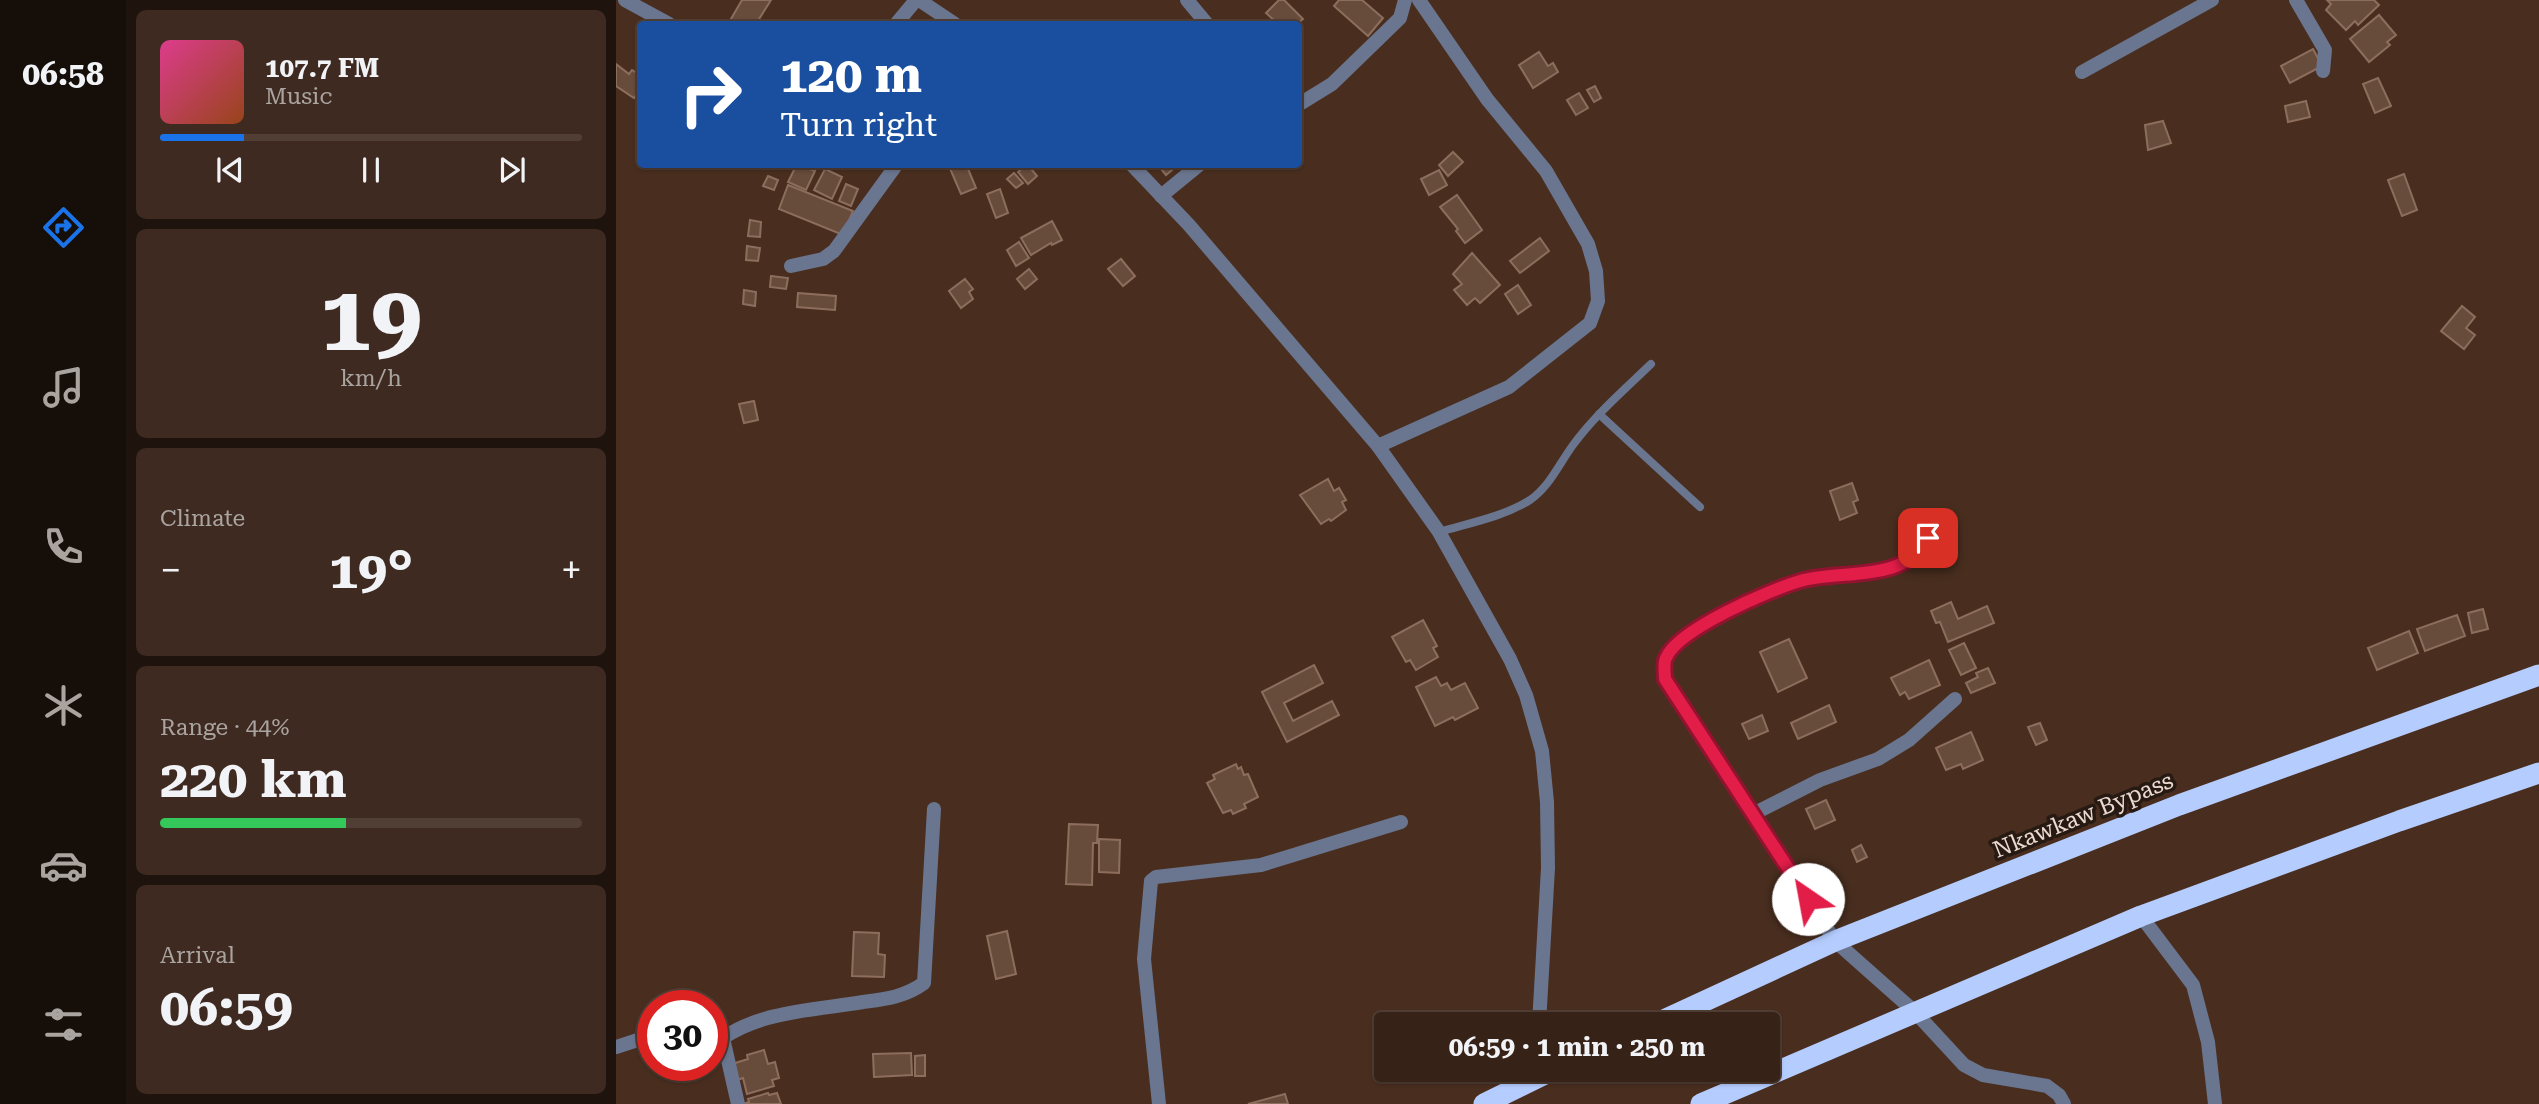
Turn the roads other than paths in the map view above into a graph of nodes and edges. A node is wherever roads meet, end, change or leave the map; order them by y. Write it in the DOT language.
graph roads {
  1 [pos="625,0"];
  2 [pos="918,0"];
  3 [pos="1187,0"];
  4 [pos="1405,0"];
  5 [pos="1419,0"];
  6 [pos="2212,0"];
  7 [pos="2296,0"];
  8 [pos="664,21"];
  9 [pos="899,21"];
  10 [pos="950,21"];
  11 [pos="1204,21"];
  12 [pos="2323,71"];
  13 [pos="2082,72"];
  14 [pos="1302,103"];
  15 [pos="894,168"];
  16 [pos="1135,168"];
  17 [pos="1195,168"];
  18 [pos="1161,196"];
  19 [pos="791,265"];
  20 [pos="1651,363"];
  21 [pos="1599,414"];
  22 [pos="1378,446"];
  23 [pos="1700,507"];
  24 [pos="1439,532"];
  25 [pos="1928,538"];
  26 [pos="2539,675"];
  27 [pos="1955,699"];
  28 [pos="2539,773"];
  29 [pos="934,810"];
  30 [pos="1753,814"];
  31 [pos="1401,822"];
  32 [pos="2141,916"];
  33 [pos="1835,941"];
  34 [pos="1540,1012"];
  35 [pos="1681,1012"];
  36 [pos="1915,1012"];
  37 [pos="728,1033"];
  38 [pos="637,1040"];
  39 [pos="616,1047"];
  40 [pos="728,1072"];
  41 [pos="1525,1082"];
  42 [pos="738,1104"];
  43 [pos="1159,1104"];
  44 [pos="1484,1104"];
  45 [pos="1701,1104"];
  46 [pos="2064,1104"];
  47 [pos="2216,1104"];
  1 -- 8 [label="street"];
  2 -- 9 [label="street"];
  2 -- 10 [label="street"];
  3 -- 11 [label="street"];
  4 -- 14 [label="street"];
  5 -- 22 [label="street"];
  6 -- 13 [label="street"];
  7 -- 12 [label="street"];
  15 -- 19 [label="street"];
  16 -- 18 [label="street"];
  17 -- 18 [label="street"];
  18 -- 22 [label="street"];
  20 -- 21 [label="lane"];
  21 -- 23 [label="lane"];
  21 -- 24 [label="lane"];
  22 -- 24 [label="street"];
  24 -- 34 [label="street"];
  25 -- 30 [label="street"];
  26 -- 33 [label="highway, Nkawkaw Bypass"];
  27 -- 30 [label="street"];
  28 -- 32 [label="highway"];
  29 -- 37 [label="street"];
  30 -- 33 [label="street"];
  31 -- 43 [label="street"];
  32 -- 36 [label="highway"];
  32 -- 47 [label="street"];
  33 -- 35 [label="highway, Nkawkaw Bypass"];
  33 -- 36 [label="street"];
  36 -- 45 [label="highway"];
  36 -- 46 [label="street"];
  38 -- 39 [label="street"];
  40 -- 42 [label="street"];
  41 -- 44 [label="highway"];
}
